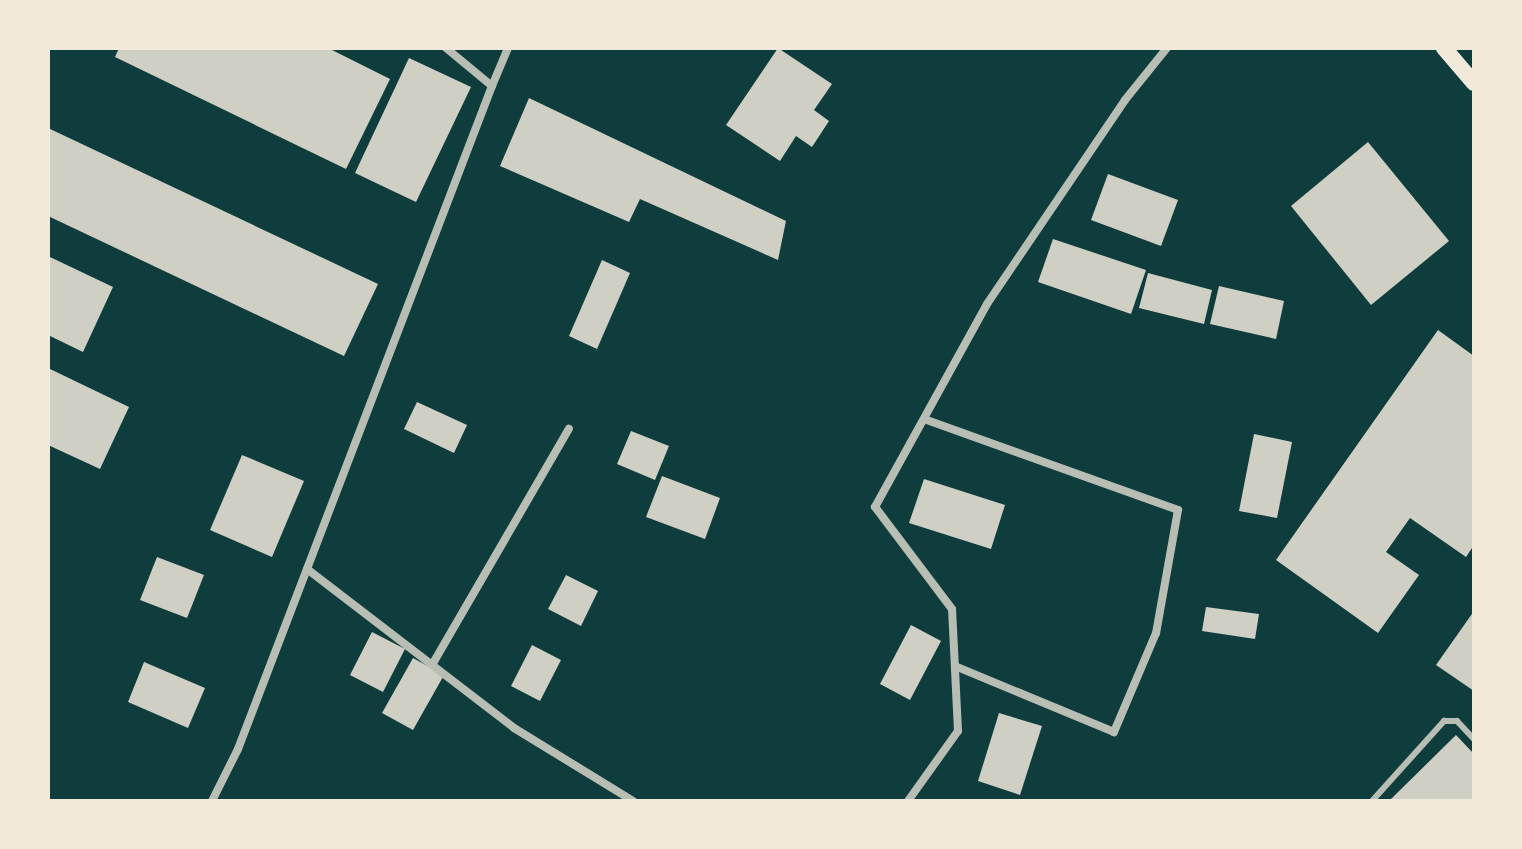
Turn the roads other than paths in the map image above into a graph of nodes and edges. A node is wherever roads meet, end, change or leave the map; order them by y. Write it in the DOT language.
graph roads {
  1 [pos="446,48"];
  2 [pos="508,48"];
  3 [pos="1167,48"];
  4 [pos="1444,48"];
  5 [pos="1474,83"];
  6 [pos="492,86"];
  7 [pos="924,419"];
  8 [pos="569,429"];
  9 [pos="307,569"];
  10 [pos="432,665"];
  11 [pos="955,666"];
  12 [pos="1474,739"];
  13 [pos="212,801"];
  14 [pos="633,801"];
  15 [pos="908,801"];
  16 [pos="1372,801"];
  1 -- 6 [label="street"];
  2 -- 6 [label="street"];
  3 -- 7 [label="street"];
  4 -- 5 [label="main road"];
  6 -- 9 [label="street"];
  7 -- 11 [label="street"];
  7 -- 11 [label="street"];
  8 -- 10 [label="street"];
  9 -- 10 [label="street"];
  9 -- 13 [label="street"];
  10 -- 14 [label="street"];
  11 -- 15 [label="street"];
  12 -- 16 [label="lane"];
}
